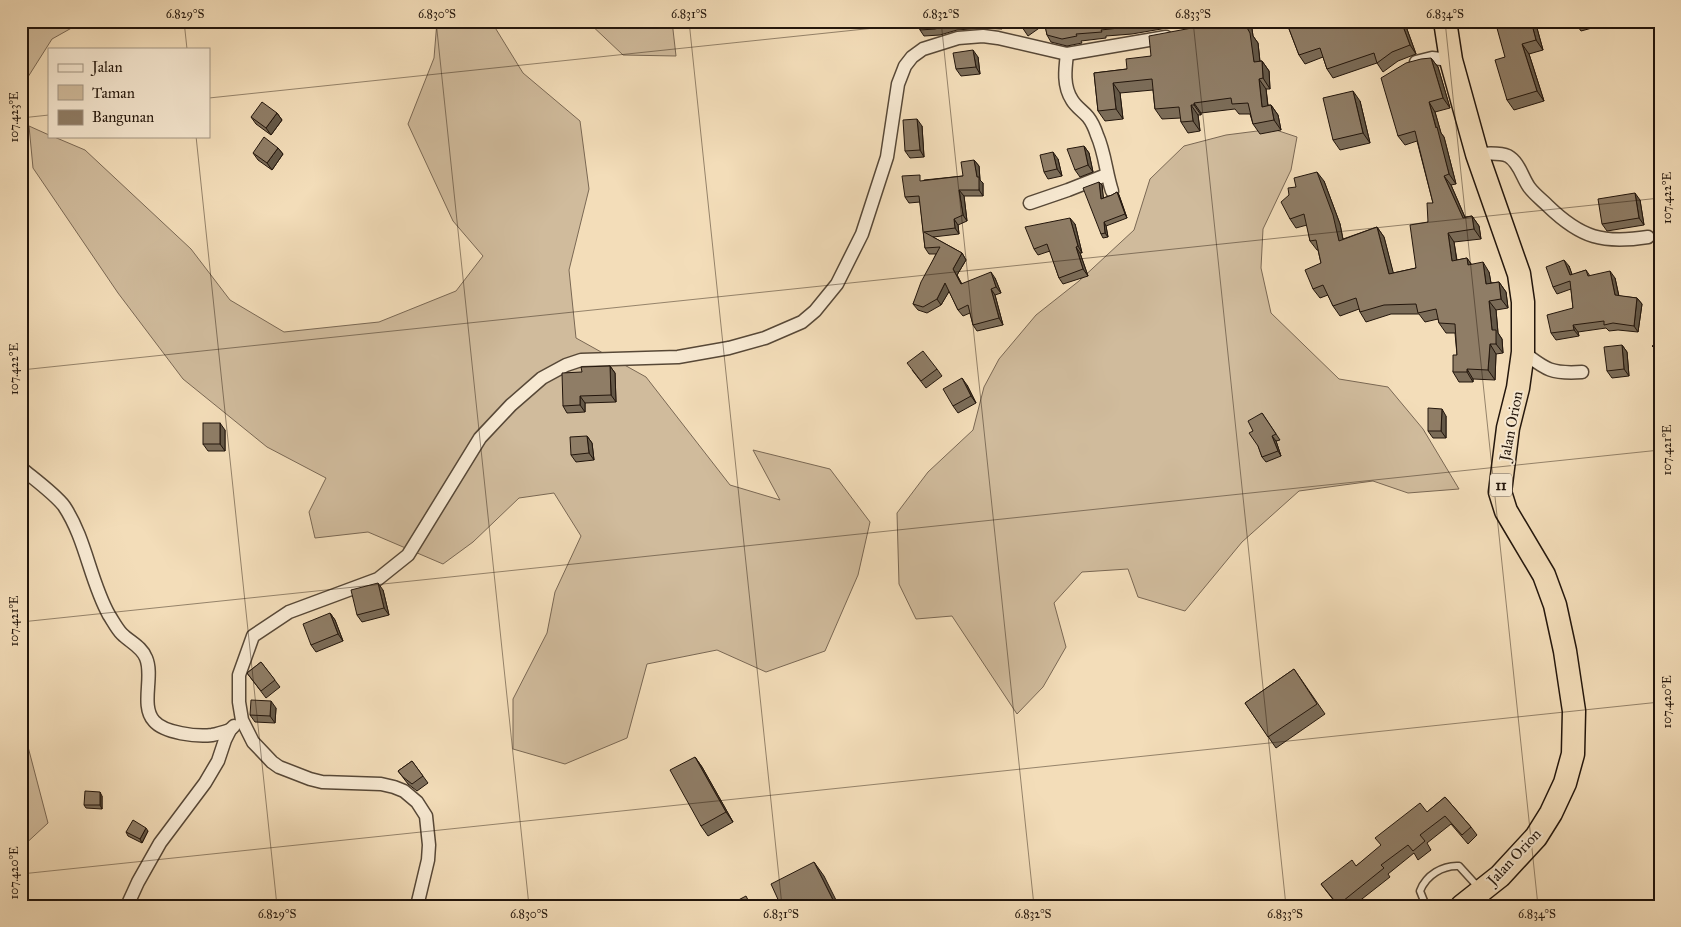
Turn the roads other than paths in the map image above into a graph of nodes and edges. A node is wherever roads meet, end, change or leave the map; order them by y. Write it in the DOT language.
graph roads {
  1 [pos="1445,21"];
  2 [pos="1180,34"];
  3 [pos="1067,54"];
  4 [pos="1451,60"];
  5 [pos="1406,66"];
  6 [pos="1478,154"];
  7 [pos="1106,175"];
  8 [pos="1112,191"];
  9 [pos="1030,203"];
  10 [pos="1648,237"];
  11 [pos="1523,352"];
  12 [pos="1582,372"];
  13 [pos="21,468"];
  14 [pos="242,720"];
  15 [pos="230,730"];
  16 [pos="1482,891"];
  17 [pos="128,906"];
  18 [pos="417,906"];
  19 [pos="1426,906"];
  20 [pos="1462,906"];
  1 -- 4 [label="highway, Jalan Orion / 11"];
  2 -- 3 [label="street"];
  3 -- 7 [label="street"];
  3 -- 14 [label="street"];
  4 -- 5 [label="street"];
  4 -- 6 [label="highway, Jalan Orion / 11"];
  6 -- 10 [label="street"];
  6 -- 11 [label="highway, Jalan Orion / 11"];
  7 -- 8 [label="street"];
  7 -- 9 [label="street"];
  11 -- 12 [label="street"];
  11 -- 16 [label="highway, Jalan Orion / 11"];
  13 -- 15 [label="street"];
  14 -- 15 [label="street"];
  14 -- 18 [label="street"];
  15 -- 17 [label="street"];
  16 -- 19 [label="lane"];
  16 -- 20 [label="highway, Jalan Orion / 11"];
}
